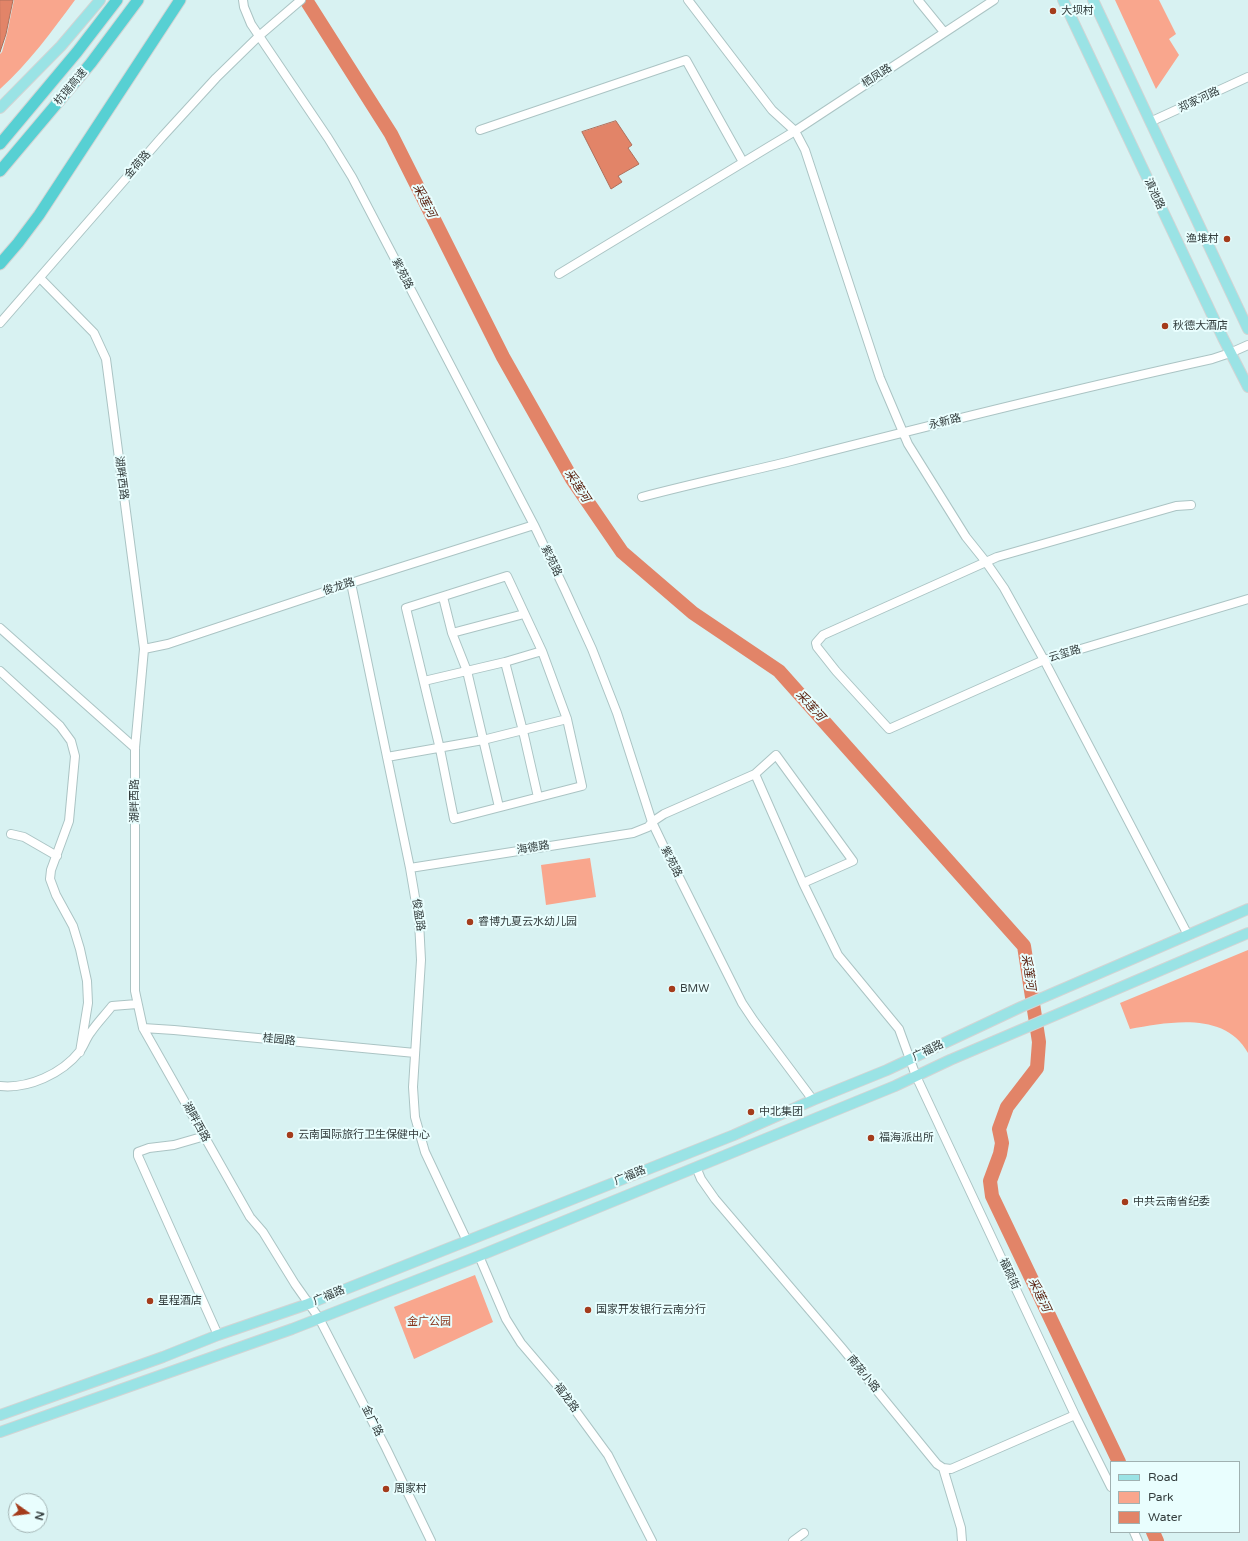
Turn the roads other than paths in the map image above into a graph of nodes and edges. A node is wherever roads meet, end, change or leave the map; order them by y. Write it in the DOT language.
graph roads {
  1 [pos="100,0"];
  2 [pos="117,0"];
  3 [pos="138,0"];
  4 [pos="180,0"];
  5 [pos="243,0"];
  6 [pos="302,0"];
  7 [pos="688,0"];
  8 [pos="918,0"];
  9 [pos="994,0"];
  10 [pos="1063,0"];
  11 [pos="1093,0"];
  12 [pos="944,32"];
  13 [pos="259,36"];
  14 [pos="1248,77"];
  15 [pos="0,108"];
  16 [pos="1150,122"];
  17 [pos="480,130"];
  18 [pos="795,131"];
  19 [pos="0,144"];
  20 [pos="743,162"];
  21 [pos="0,171"];
  22 [pos="0,264"];
  23 [pos="559,274"];
  24 [pos="40,278"];
  25 [pos="0,323"];
  26 [pos="1248,329"];
  27 [pos="1248,346"];
  28 [pos="1230,353"];
  29 [pos="1248,387"];
  30 [pos="903,432"];
  31 [pos="642,497"];
  32 [pos="1191,504"];
  33 [pos="534,525"];
  34 [pos="986,562"];
  35 [pos="351,583"];
  36 [pos="444,597"];
  37 [pos="1248,599"];
  38 [pos="524,614"];
  39 [pos="0,628"];
  40 [pos="452,633"];
  41 [pos="144,649"];
  42 [pos="542,651"];
  43 [pos="1044,660"];
  44 [pos="505,662"];
  45 [pos="0,671"];
  46 [pos="467,671"];
  47 [pos="424,681"];
  48 [pos="567,719"];
  49 [pos="523,731"];
  50 [pos="483,740"];
  51 [pos="136,748"];
  52 [pos="440,749"];
  53 [pos="387,757"];
  54 [pos="755,774"];
  55 [pos="538,797"];
  56 [pos="499,807"];
  57 [pos="652,822"];
  58 [pos="11,834"];
  59 [pos="56,856"];
  60 [pos="410,868"];
  61 [pos="803,884"];
  62 [pos="1248,909"];
  63 [pos="1248,933"];
  64 [pos="1188,935"];
  65 [pos="137,1004"];
  66 [pos="143,1028"];
  67 [pos="80,1052"];
  68 [pos="415,1052"];
  69 [pos="910,1060"];
  70 [pos="916,1076"];
  71 [pos="0,1086"];
  72 [pos="813,1100"];
  73 [pos="204,1136"];
  74 [pos="696,1167"];
  75 [pos="467,1241"];
  76 [pos="479,1256"];
  77 [pos="308,1304"];
  78 [pos="319,1318"];
  79 [pos="218,1335"];
  80 [pos="0,1415"];
  81 [pos="1075,1415"];
  82 [pos="0,1432"];
  83 [pos="943,1468"];
  84 [pos="1110,1485"];
  85 [pos="804,1533"];
  86 [pos="431,1541"];
  87 [pos="652,1541"];
  88 [pos="793,1541"];
  89 [pos="962,1541"];
  1 -- 15 [label="main road"];
  2 -- 19 [label="highway, 杭瑞高速"];
  3 -- 21 [label="highway, 杭瑞高速"];
  4 -- 22 [label="highway"];
  5 -- 13 [label="street, 紫苑路"];
  6 -- 13 [label="street, 金荷路"];
  7 -- 18 [label="street"];
  8 -- 12 [label="street"];
  9 -- 12 [label="street, 栖凤路"];
  10 -- 28 [label="main road, 滇池路"];
  11 -- 16 [label="main road"];
  12 -- 18 [label="street, 栖凤路"];
  13 -- 24 [label="street, 金荷路"];
  13 -- 33 [label="street, 紫苑路"];
  14 -- 16 [label="street, 郑家河路"];
  16 -- 26 [label="main road"];
  17 -- 20 [label="street"];
  18 -- 20 [label="street, 栖凤路"];
  18 -- 30 [label="street"];
  20 -- 23 [label="street, 栖凤路"];
  24 -- 25 [label="street, 金荷路"];
  24 -- 41 [label="street, 湖畔西路"];
  27 -- 28 [label="street, 永新路"];
  28 -- 29 [label="main road, 滇池路"];
  28 -- 30 [label="street, 永新路"];
  30 -- 31 [label="street, 永新路"];
  30 -- 34 [label="street"];
  32 -- 34 [label="street"];
  33 -- 35 [label="street, 俊龙路"];
  33 -- 57 [label="street, 紫苑路"];
  34 -- 43 [label="street"];
  34 -- 43 [label="street, 云玺路"];
  35 -- 41 [label="street, 俊龙路"];
  35 -- 53 [label="street, 俊盈路"];
  36 -- 38 [label="street"];
  36 -- 40 [label="street"];
  36 -- 47 [label="street"];
  37 -- 43 [label="street, 云玺路"];
  38 -- 40 [label="street"];
  38 -- 42 [label="street"];
  39 -- 51 [label="street"];
  40 -- 46 [label="street"];
  41 -- 51 [label="street, 湖畔西路"];
  42 -- 44 [label="street"];
  42 -- 48 [label="street"];
  43 -- 64 [label="street"];
  44 -- 46 [label="street"];
  44 -- 49 [label="street"];
  45 -- 59 [label="street"];
  46 -- 47 [label="street"];
  46 -- 50 [label="street"];
  47 -- 52 [label="street"];
  48 -- 49 [label="street"];
  48 -- 55 [label="street"];
  49 -- 50 [label="street"];
  49 -- 55 [label="street"];
  50 -- 52 [label="street"];
  50 -- 56 [label="street"];
  51 -- 65 [label="street, 湖畔西路"];
  52 -- 53 [label="street"];
  52 -- 56 [label="street"];
  53 -- 60 [label="street, 俊盈路"];
  54 -- 57 [label="street, 海德路"];
  54 -- 61 [label="street, 福硕街"];
  54 -- 61 [label="street, 海德路"];
  55 -- 56 [label="street"];
  57 -- 60 [label="street, 海德路"];
  57 -- 72 [label="street, 紫苑路"];
  58 -- 59 [label="street"];
  59 -- 67 [label="street"];
  60 -- 68 [label="street, 俊盈路"];
  61 -- 69 [label="street, 福硕街"];
  62 -- 64 [label="main road, 广福路"];
  63 -- 70 [label="main road, 广福路"];
  64 -- 69 [label="main road, 广福路"];
  65 -- 66 [label="street, 湖畔西路"];
  65 -- 67 [label="street"];
  66 -- 68 [label="street, 桂园路"];
  66 -- 73 [label="street, 湖畔西路"];
  67 -- 71 [label="street"];
  68 -- 75 [label="street, 俊盈路"];
  69 -- 70 [label="street, 福硕街"];
  69 -- 72 [label="main road, 广福路"];
  70 -- 74 [label="main road, 广福路"];
  70 -- 81 [label="street, 福硕街"];
  72 -- 75 [label="main road, 广福路"];
  73 -- 77 [label="street, 湖畔西路"];
  73 -- 79 [label="street"];
  74 -- 76 [label="main road, 广福路"];
  74 -- 83 [label="street, 南苑小路"];
  75 -- 77 [label="main road, 广福路"];
  76 -- 78 [label="main road, 广福路"];
  76 -- 87 [label="street, 福龙路"];
  77 -- 78 [label="street, 金广路"];
  77 -- 79 [label="main road, 广福路"];
  78 -- 82 [label="main road, 广福路"];
  78 -- 86 [label="street, 金广路"];
  79 -- 80 [label="main road, 广福路"];
  81 -- 83 [label="street"];
  81 -- 84 [label="street, 福硕街"];
  83 -- 89 [label="street"];
  85 -- 88 [label="street"];
}
